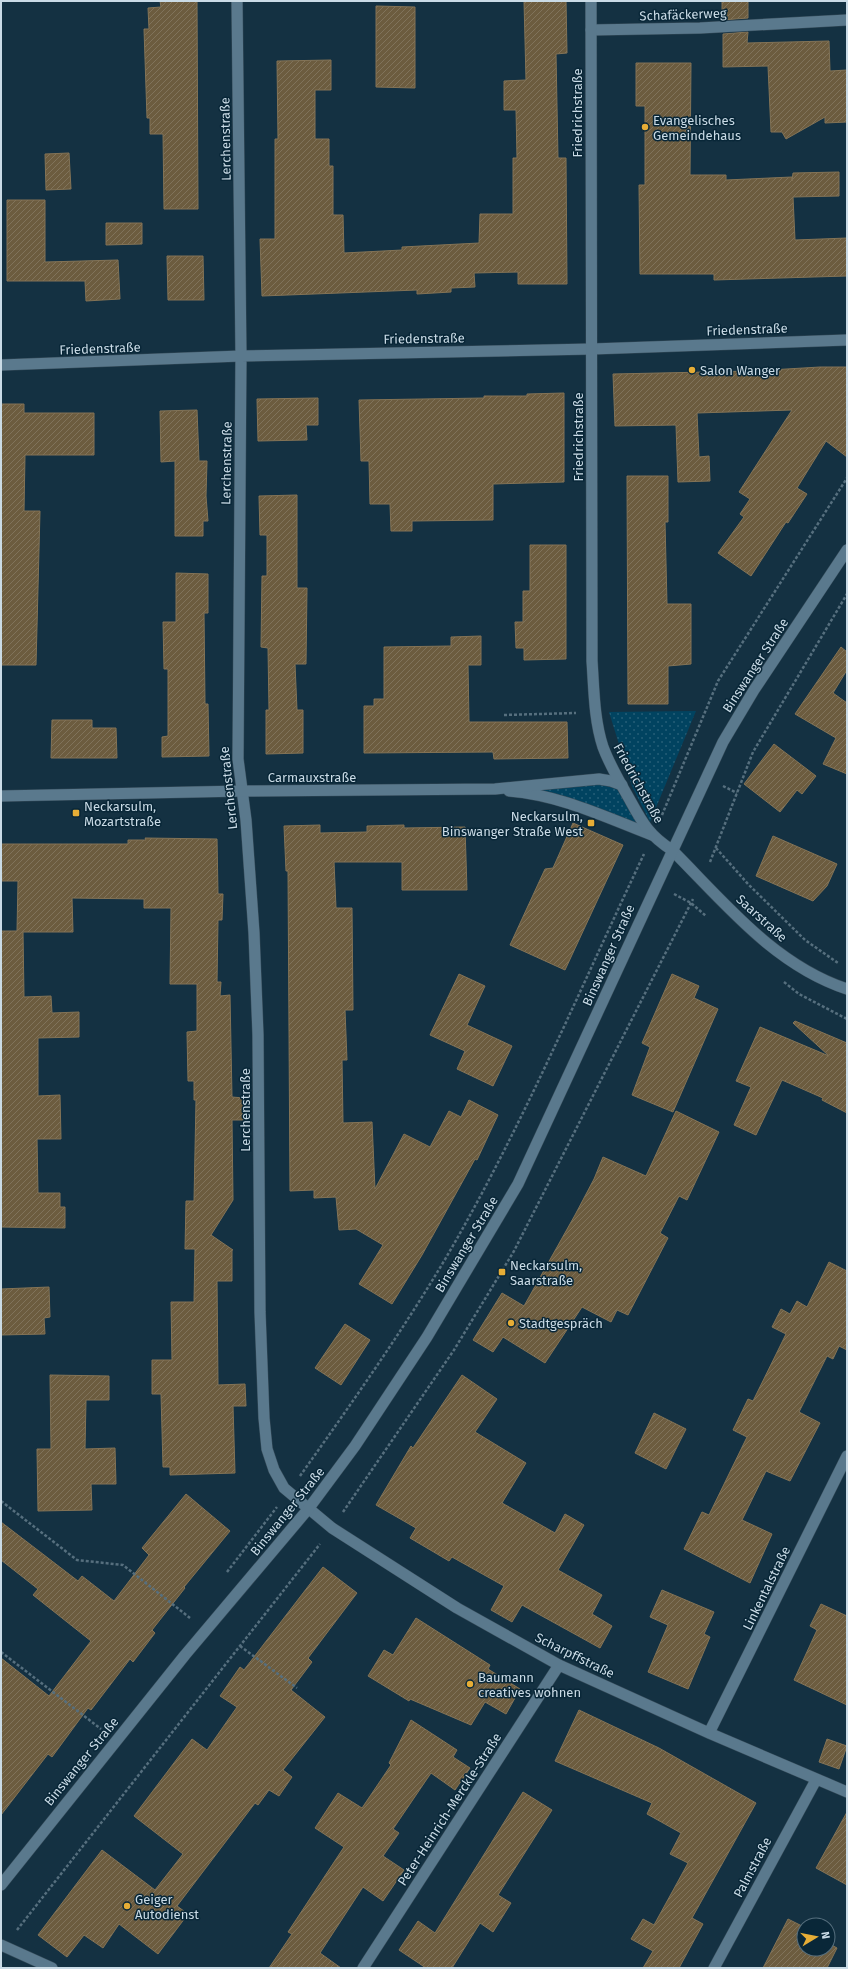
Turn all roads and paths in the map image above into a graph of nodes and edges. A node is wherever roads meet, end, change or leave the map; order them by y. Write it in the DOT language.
graph roads {
  1 [pos="237,1"];
  2 [pos="591,1"];
  3 [pos="847,20"];
  4 [pos="591,30"];
  5 [pos="847,340"];
  6 [pos="592,349"];
  7 [pos="241,356"];
  8 [pos="1,365"];
  9 [pos="847,478"];
  10 [pos="847,550"];
  11 [pos="596,713"];
  12 [pos="504,715"];
  13 [pos="622,785"];
  14 [pos="495,789"];
  15 [pos="243,791"];
  16 [pos="1,796"];
  17 [pos="652,835"];
  18 [pos="716,848"];
  19 [pos="672,850"];
  20 [pos="844,967"];
  21 [pos="847,989"];
  22 [pos="847,1456"];
  23 [pos="289,1492"];
  24 [pos="1,1501"];
  25 [pos="309,1508"];
  26 [pos="224,1576"];
  27 [pos="196,1613"];
  28 [pos="191,1619"];
  29 [pos="186,1625"];
  30 [pos="240,1646"];
  31 [pos="1,1652"];
  32 [pos="559,1665"];
  33 [pos="297,1688"];
  34 [pos="104,1731"];
  35 [pos="709,1733"];
  36 [pos="816,1780"];
  37 [pos="847,1792"];
  38 [pos="1,1885"];
  39 [pos="1,1945"];
  40 [pos="52,1968"];
  41 [pos="363,1968"];
  42 [pos="714,1968"];
  1 -- 7 [label="street, Lerchenstraße"];
  2 -- 4 [label="street, Friedrichstraße"];
  3 -- 4 [label="street, Schafäckerweg"];
  4 -- 6 [label="street, Friedrichstraße"];
  5 -- 6 [label="street, Friedenstraße"];
  6 -- 7 [label="street, Friedenstraße"];
  6 -- 11 [label="street, Friedrichstraße"];
  7 -- 8 [label="street, Friedenstraße"];
  7 -- 15 [label="street, Lerchenstraße"];
  9 -- 17 [label="path"];
  10 -- 19 [label="street, Binswanger Straße"];
  11 -- 12 [label="path"];
  11 -- 13 [label="street, Friedrichstraße"];
  13 -- 14 [label="street, Carmauxstraße"];
  13 -- 17 [label="street, Friedrichstraße"];
  14 -- 15 [label="street, Carmauxstraße"];
  14 -- 17 [label="street"];
  15 -- 16 [label="street, Carmauxstraße"];
  15 -- 23 [label="street, Lerchenstraße"];
  17 -- 19 [label="street, Friedrichstraße"];
  17 -- 23 [label="path"];
  18 -- 20 [label="path"];
  19 -- 21 [label="street, Saarstraße"];
  19 -- 25 [label="street, Binswanger Straße"];
  22 -- 35 [label="street, Linkentalstraße"];
  23 -- 25 [label="street, Lerchenstraße"];
  23 -- 26 [label="path"];
  24 -- 28 [label="path"];
  25 -- 32 [label="street, Scharpffstraße"];
  25 -- 38 [label="street, Binswanger Straße"];
  27 -- 28 [label="path"];
  28 -- 29 [label="path"];
  30 -- 33 [label="path"];
  31 -- 34 [label="path"];
  32 -- 35 [label="street, Scharpffstraße"];
  32 -- 41 [label="street, Peter-Heinrich-Merckle-Straße"];
  35 -- 36 [label="street, Scharpffstraße"];
  36 -- 37 [label="street, Scharpffstraße"];
  36 -- 42 [label="street, Palmstraße"];
  39 -- 40 [label="street"];
}
